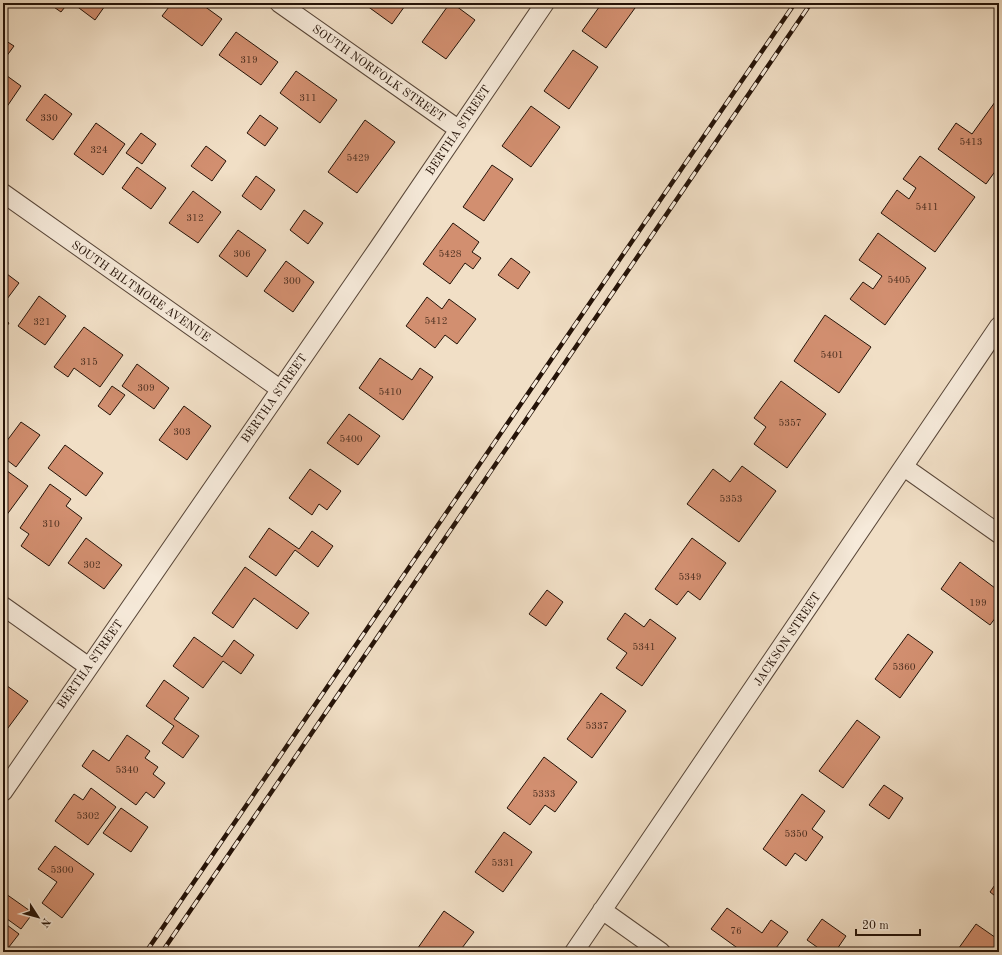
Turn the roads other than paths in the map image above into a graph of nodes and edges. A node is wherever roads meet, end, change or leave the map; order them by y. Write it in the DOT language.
graph roads {
  1 [pos="279,3"];
  2 [pos="545,3"];
  3 [pos="458,129"];
  4 [pos="3,193"];
  5 [pos="999,326"];
  6 [pos="280,389"];
  7 [pos="904,467"];
  8 [pos="999,534"];
  9 [pos="3,606"];
  10 [pos="89,667"];
  11 [pos="3,792"];
  12 [pos="602,910"];
  13 [pos="574,952"];
  14 [pos="661,952"];
  1 -- 3 [label="street, SOUTH NORFOLK STREET"];
  2 -- 3 [label="street, BERTHA STREET"];
  3 -- 6 [label="street, BERTHA STREET"];
  4 -- 6 [label="street, SOUTH BILTMORE AVENUE"];
  5 -- 7 [label="street, JACKSON STREET"];
  6 -- 10 [label="street, BERTHA STREET"];
  7 -- 8 [label="street"];
  7 -- 12 [label="street, JACKSON STREET"];
  9 -- 10 [label="street"];
  10 -- 11 [label="street, BERTHA STREET"];
  12 -- 13 [label="street, JACKSON STREET"];
  12 -- 14 [label="street"];
}
